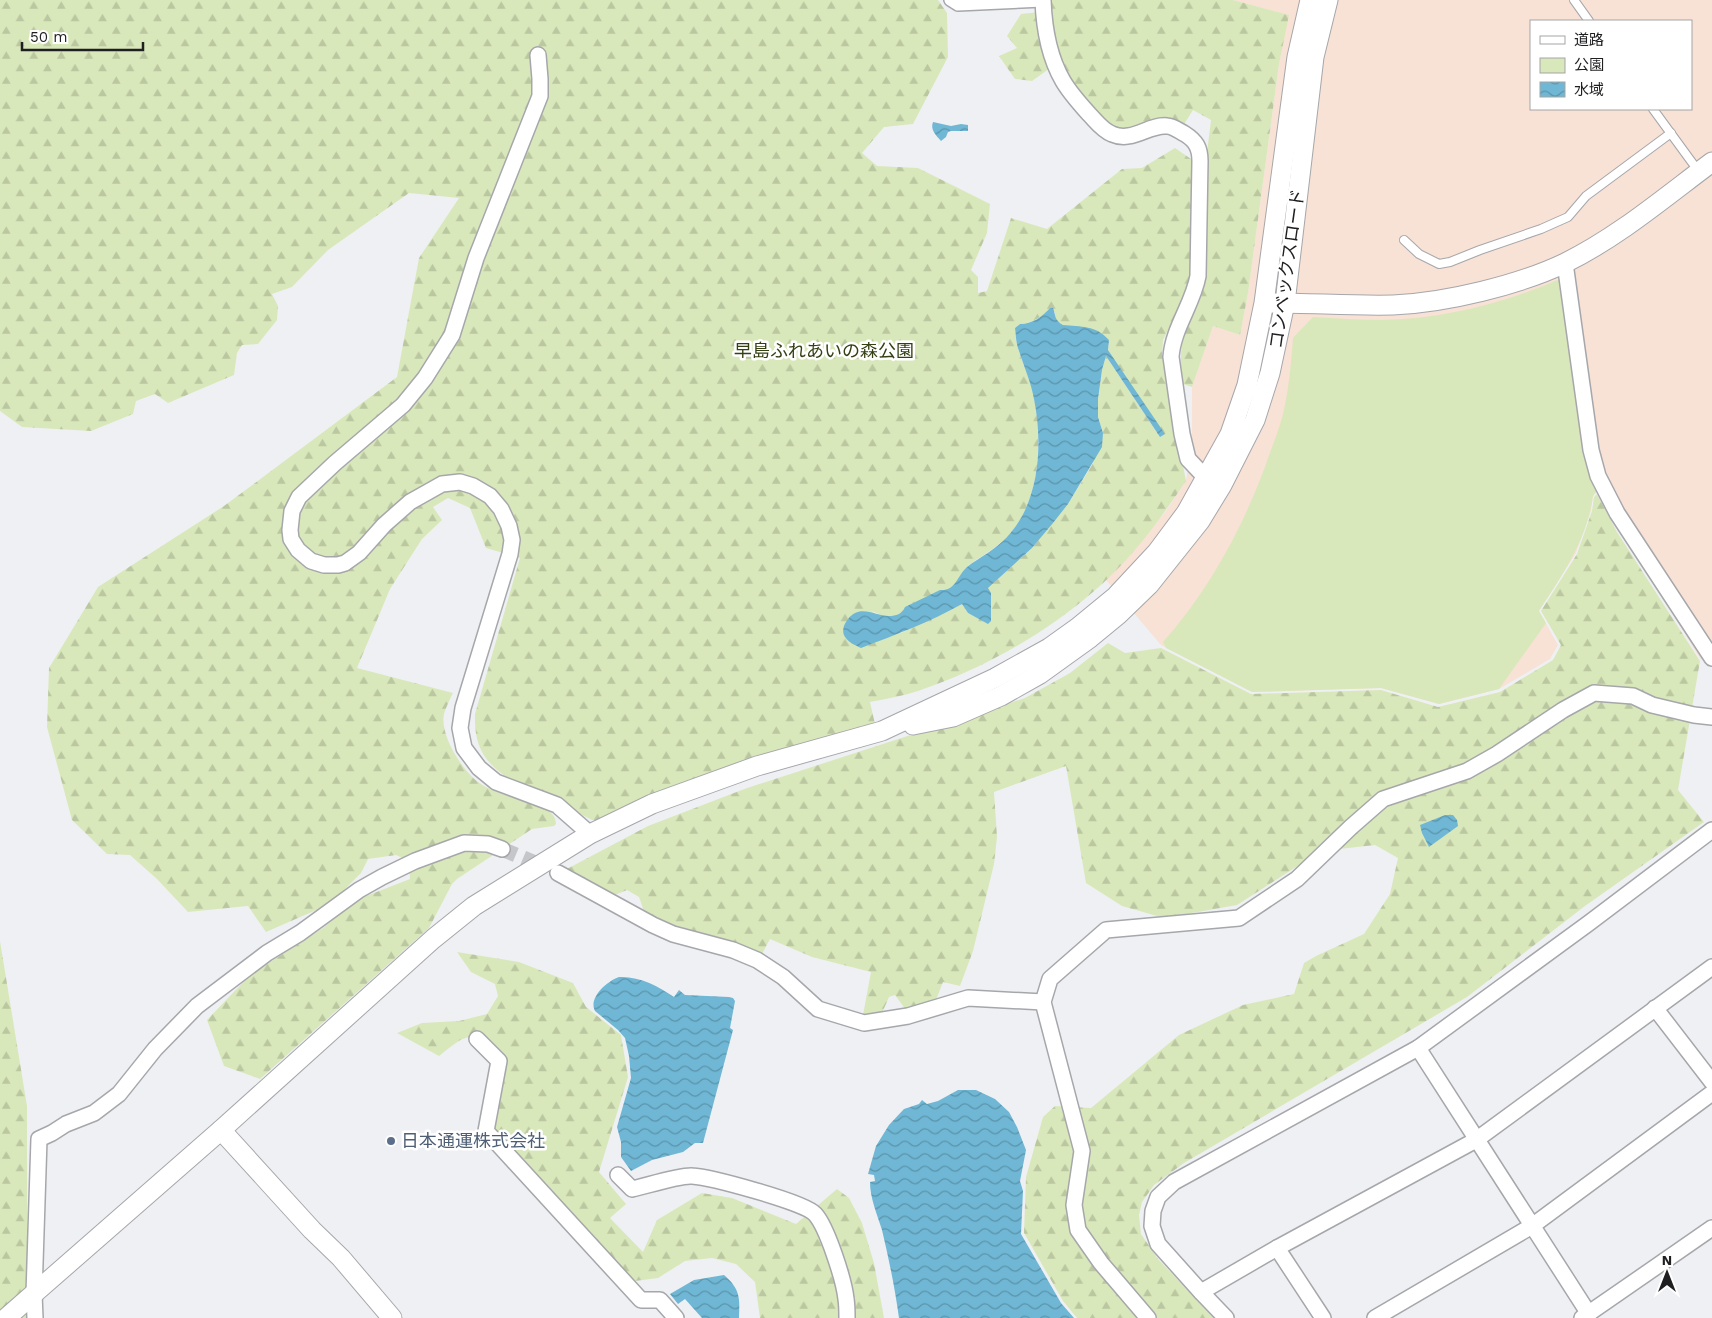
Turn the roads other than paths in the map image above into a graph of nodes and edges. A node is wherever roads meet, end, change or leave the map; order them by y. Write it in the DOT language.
graph roads {
  1 [pos="950,0"];
  2 [pos="1310,0"];
  3 [pos="1328,0"];
  4 [pos="1574,0"];
  5 [pos="1043,1"];
  6 [pos="1589,20"];
  7 [pos="538,55"];
  8 [pos="1655,110"];
  9 [pos="1671,133"];
  10 [pos="1706,167"];
  11 [pos="1404,240"];
  12 [pos="1565,263"];
  13 [pos="1264,303"];
  14 [pos="1285,303"];
  15 [pos="1206,478"];
  16 [pos="1712,658"];
  17 [pos="1712,717"];
  18 [pos="882,732"];
  19 [pos="590,834"];
  20 [pos="1709,837"];
  21 [pos="502,849"];
  22 [pos="558,873"];
  23 [pos="1712,966"];
  24 [pos="1042,1002"];
  25 [pos="1655,1008"];
  26 [pos="476,1039"];
  27 [pos="1418,1048"];
  28 [pos="1712,1082"];
  29 [pos="1712,1093"];
  30 [pos="221,1130"];
  31 [pos="1476,1140"];
  32 [pos="618,1175"];
  33 [pos="1532,1226"];
  34 [pos="1712,1228"];
  35 [pos="1277,1248"];
  36 [pos="1201,1292"];
  37 [pos="34,1294"];
  38 [pos="1585,1316"];
  39 [pos="6,1318"];
  40 [pos="35,1318"];
  41 [pos="392,1318"];
  42 [pos="676,1318"];
  43 [pos="847,1318"];
  44 [pos="1148,1318"];
  45 [pos="1226,1318"];
  46 [pos="1323,1318"];
  47 [pos="1375,1318"];
  1 -- 5 [label="street"];
  2 -- 13 [label="street, コンベックスロード"];
  3 -- 14 [label="street, コンベックスロード"];
  4 -- 6 [label="lane"];
  5 -- 15 [label="street"];
  7 -- 19 [label="street"];
  8 -- 9 [label="lane"];
  9 -- 10 [label="lane"];
  9 -- 11 [label="lane"];
  10 -- 12 [label="street"];
  12 -- 14 [label="street"];
  12 -- 16 [label="street"];
  13 -- 14 [label="street"];
  13 -- 15 [label="street, コンベックスロード"];
  14 -- 18 [label="street, コンベックスロード"];
  15 -- 18 [label="street, コンベックスロード"];
  17 -- 24 [label="street"];
  18 -- 19 [label="street"];
  19 -- 30 [label="street"];
  20 -- 27 [label="street"];
  21 -- 37 [label="street"];
  22 -- 24 [label="street"];
  23 -- 25 [label="street"];
  24 -- 44 [label="street"];
  25 -- 28 [label="street"];
  25 -- 31 [label="street"];
  26 -- 42 [label="street"];
  27 -- 31 [label="street"];
  27 -- 36 [label="street"];
  29 -- 33 [label="street"];
  30 -- 37 [label="street"];
  30 -- 41 [label="street"];
  31 -- 33 [label="street"];
  31 -- 35 [label="street"];
  32 -- 43 [label="street"];
  33 -- 38 [label="street"];
  33 -- 47 [label="street"];
  34 -- 38 [label="street"];
  35 -- 36 [label="street"];
  35 -- 46 [label="street"];
  36 -- 45 [label="street"];
  37 -- 39 [label="street"];
  37 -- 40 [label="street"];
}
